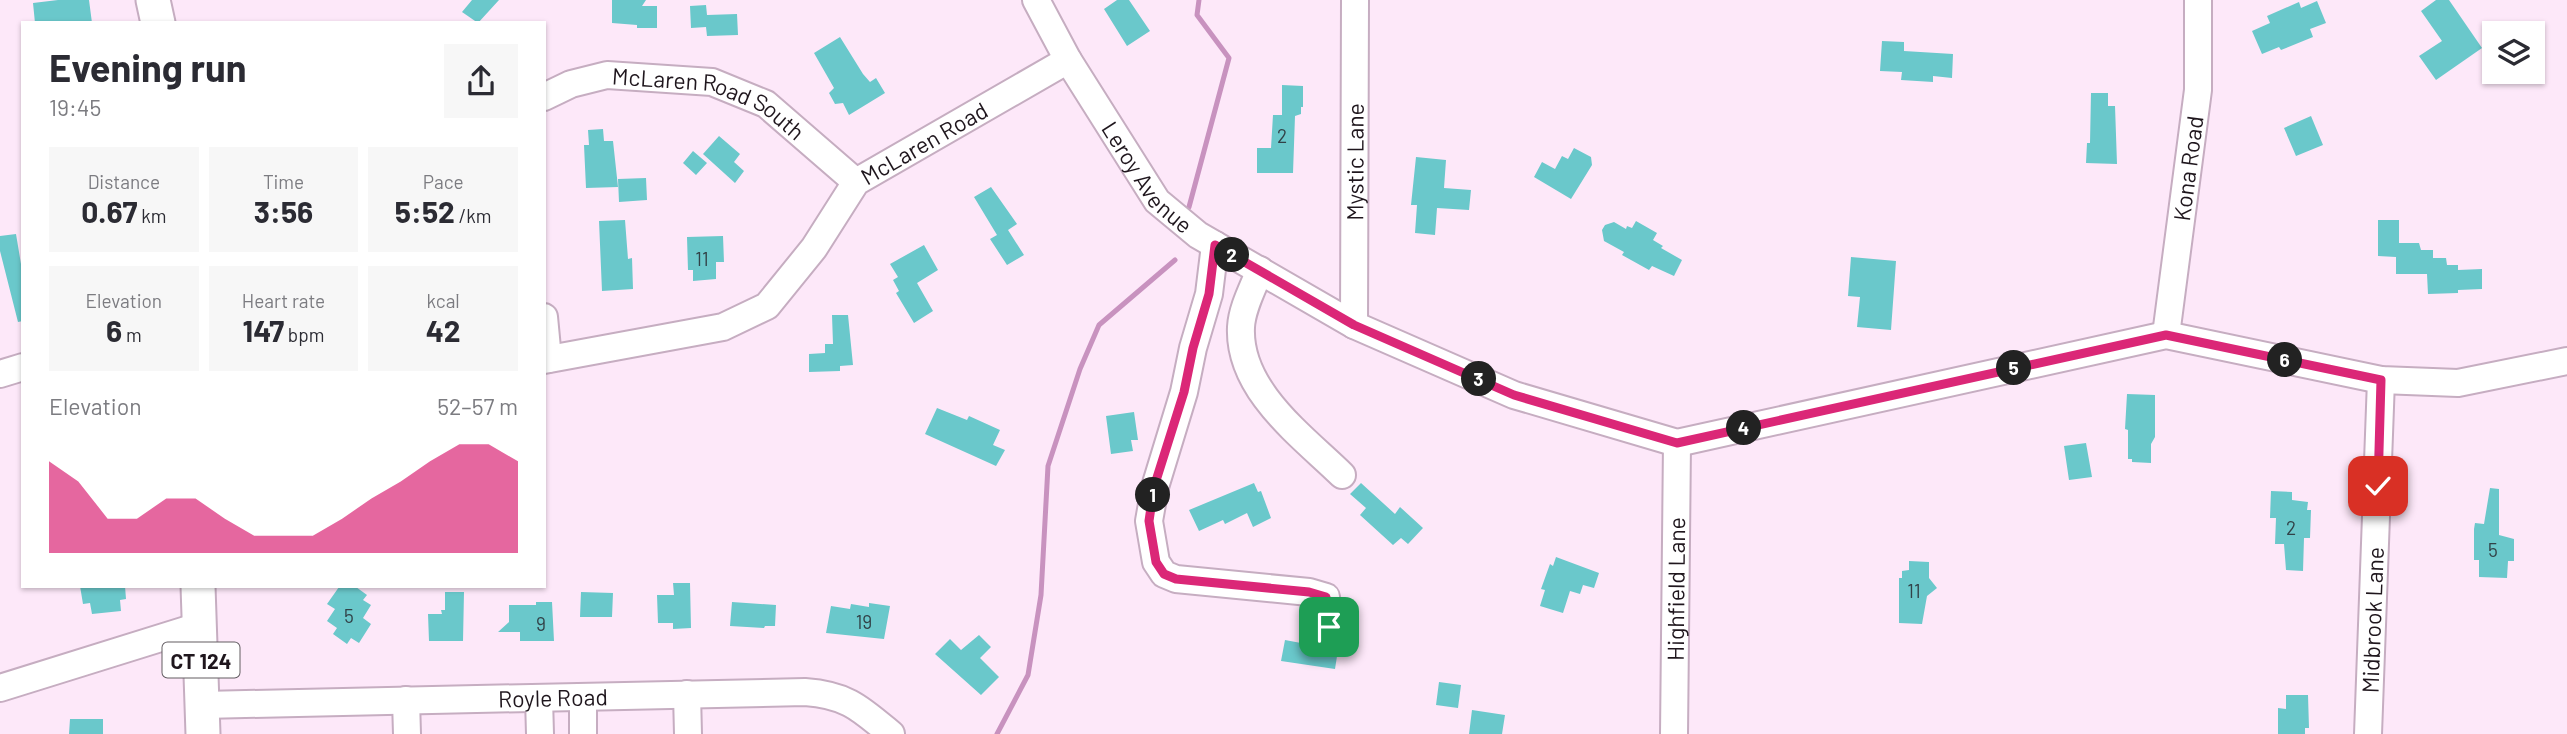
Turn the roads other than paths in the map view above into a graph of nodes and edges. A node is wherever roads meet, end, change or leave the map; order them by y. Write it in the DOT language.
graph roads {
  1 [pos="153,0"];
  2 [pos="1036,0"];
  3 [pos="1355,0"];
  4 [pos="2198,0"];
  5 [pos="158,21"];
  6 [pos="1069,61"];
  7 [pos="546,96"];
  8 [pos="856,182"];
  9 [pos="1215,245"];
  10 [pos="1260,271"];
  11 [pos="1354,325"];
  12 [pos="2166,335"];
  13 [pos="546,359"];
  14 [pos="2567,361"];
  15 [pos="21,368"];
  16 [pos="0,374"];
  17 [pos="2381,380"];
  18 [pos="1677,443"];
  19 [pos="1342,475"];
  20 [pos="198,588"];
  21 [pos="200,626"];
  22 [pos="1329,627"];
  23 [pos="0,688"];
  24 [pos="687,694"];
  25 [pos="583,697"];
  26 [pos="539,698"];
  27 [pos="405,700"];
  28 [pos="203,720"];
  29 [pos="407,734"];
  30 [pos="540,734"];
  31 [pos="583,734"];
  32 [pos="688,734"];
  33 [pos="891,734"];
  34 [pos="1674,734"];
  35 [pos="2368,734"];
  1 -- 5 [label="main road"];
  2 -- 6 [label="street, Leroy Avenue"];
  3 -- 11 [label="street, Mystic Lane"];
  4 -- 12 [label="street, Kona Road"];
  6 -- 8 [label="street, McLaren Road"];
  6 -- 9 [label="street, Leroy Avenue"];
  7 -- 8 [label="street, McLaren Road South"];
  8 -- 13 [label="street, McLaren Road"];
  9 -- 10 [label="street, Leroy Avenue"];
  9 -- 22 [label="street"];
  10 -- 11 [label="street, Leroy Avenue"];
  10 -- 19 [label="street"];
  11 -- 18 [label="street, Leroy Avenue"];
  12 -- 17 [label="street, Leroy Avenue"];
  12 -- 18 [label="street, Leroy Avenue"];
  14 -- 17 [label="street, Leroy Avenue"];
  15 -- 16 [label="street"];
  17 -- 35 [label="street, Midbrook Lane"];
  18 -- 34 [label="street, Highfield Lane"];
  20 -- 21 [label="main road, CT 124"];
  21 -- 23 [label="street"];
  21 -- 28 [label="main road, CT 124"];
  24 -- 25 [label="street, Royle Road"];
  24 -- 32 [label="street"];
  24 -- 33 [label="street, Royle Road"];
  25 -- 26 [label="street, Royle Road"];
  25 -- 31 [label="street"];
  26 -- 27 [label="street, Royle Road"];
  26 -- 30 [label="street"];
  27 -- 28 [label="street, Royle Road"];
  27 -- 29 [label="street"];
}
